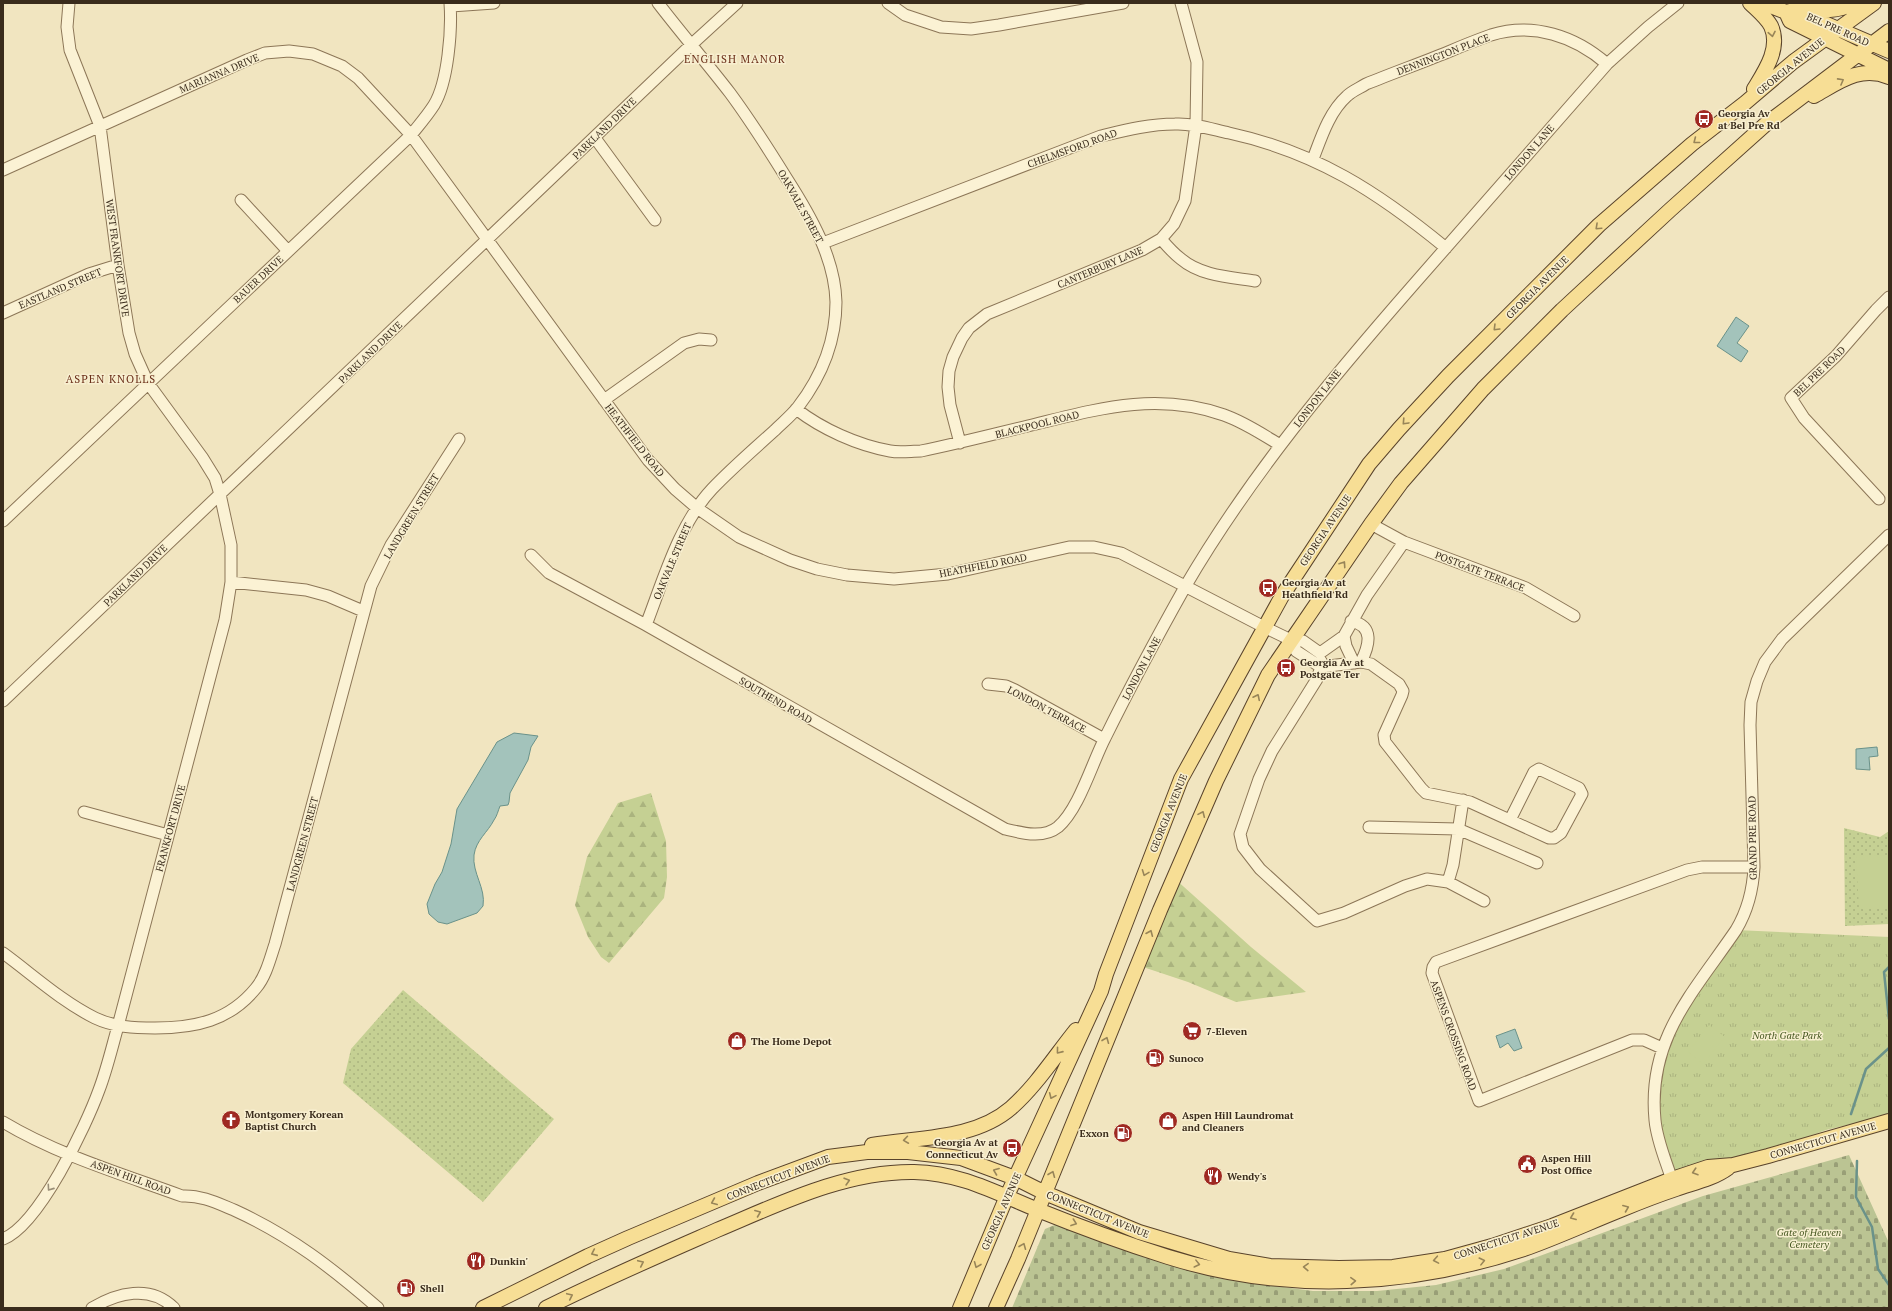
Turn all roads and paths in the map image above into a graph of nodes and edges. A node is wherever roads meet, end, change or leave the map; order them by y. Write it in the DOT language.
graph roads {
  1 [pos="69,3"];
  2 [pos="494,3"];
  3 [pos="658,3"];
  4 [pos="737,3"];
  5 [pos="888,3"];
  6 [pos="1123,3"];
  7 [pos="1182,3"];
  8 [pos="1678,3"];
  9 [pos="1750,3"];
  10 [pos="1763,3"];
  11 [pos="1768,3"];
  12 [pos="1856,3"];
  13 [pos="1874,3"];
  14 [pos="450,4"];
  15 [pos="1786,12"];
  16 [pos="1838,29"];
  17 [pos="1889,31"];
  18 [pos="1824,38"];
  19 [pos="1871,44"];
  20 [pos="691,45"];
  21 [pos="1889,51"];
  22 [pos="1857,55"];
  23 [pos="1607,64"];
  24 [pos="1889,70"];
  25 [pos="1889,77"];
  26 [pos="1745,103"];
  27 [pos="1770,121"];
  28 [pos="1196,125"];
  29 [pos="100,126"];
  30 [pos="411,135"];
  31 [pos="595,138"];
  32 [pos="1312,160"];
  33 [pos="3,170"];
  34 [pos="240,200"];
  35 [pos="655,220"];
  36 [pos="1160,239"];
  37 [pos="488,240"];
  38 [pos="823,243"];
  39 [pos="1446,248"];
  40 [pos="288,251"];
  41 [pos="118,265"];
  42 [pos="1255,280"];
  43 [pos="1889,297"];
  44 [pos="3,313"];
  45 [pos="711,340"];
  46 [pos="148,383"];
  47 [pos="604,400"];
  48 [pos="796,409"];
  49 [pos="459,439"];
  50 [pos="960,443"];
  51 [pos="1280,445"];
  52 [pos="220,494"];
  53 [pos="1879,499"];
  54 [pos="697,508"];
  55 [pos="3,521"];
  56 [pos="1371,524"];
  57 [pos="1889,536"];
  58 [pos="1404,542"];
  59 [pos="532,555"];
  60 [pos="231,582"];
  61 [pos="1186,586"];
  62 [pos="363,611"];
  63 [pos="1574,616"];
  64 [pos="1351,621"];
  65 [pos="646,625"];
  66 [pos="1264,627"];
  67 [pos="1344,636"];
  68 [pos="1291,640"];
  69 [pos="1320,653"];
  70 [pos="1357,662"];
  71 [pos="1321,667"];
  72 [pos="988,684"];
  73 [pos="3,701"];
  74 [pos="1104,739"];
  75 [pos="1463,800"];
  76 [pos="84,812"];
  77 [pos="1510,820"];
  78 [pos="1369,827"];
  79 [pos="1458,829"];
  80 [pos="1027,834"];
  81 [pos="168,835"];
  82 [pos="1537,863"];
  83 [pos="1754,867"];
  84 [pos="1448,882"];
  85 [pos="1484,901"];
  86 [pos="3,953"];
  87 [pos="1092,1010"];
  88 [pos="118,1026"];
  89 [pos="1662,1048"];
  90 [pos="1889,1121"];
  91 [pos="3,1122"];
  92 [pos="70,1154"];
  93 [pos="828,1157"];
  94 [pos="1016,1178"];
  95 [pos="1673,1184"];
  96 [pos="1044,1193"];
  97 [pos="1007,1196"];
  98 [pos="1037,1210"];
  99 [pos="3,1239"];
  100 [pos="92,1308"];
  101 [pos="174,1308"];
  102 [pos="378,1308"];
  103 [pos="483,1308"];
  104 [pos="546,1308"];
  105 [pos="960,1308"];
  106 [pos="996,1308"];
  1 -- 29 [label="street, WEST FRANKFORT DRIVE"];
  2 -- 14 [label="street"];
  3 -- 20 [label="street, OAKVALE STREET"];
  4 -- 20 [label="street, PARKLAND DRIVE"];
  5 -- 6 [label="street"];
  7 -- 28 [label="street, CANTERBURY LANE"];
  8 -- 23 [label="street, LONDON LANE"];
  9 -- 26 [label="main road, one-way"];
  10 -- 15 [label="main road, BEL PRE ROAD"];
  11 -- 12 [label="main road"];
  13 -- 16 [label="main road, GEORGIA AVENUE"];
  14 -- 30 [label="street, BAUER DRIVE"];
  15 -- 16 [label="main road, BEL PRE ROAD"];
  15 -- 18 [label="main road, BEL PRE ROAD"];
  16 -- 18 [label="main road, GEORGIA AVENUE"];
  16 -- 19 [label="main road, BEL PRE ROAD"];
  17 -- 19 [label="main road"];
  18 -- 22 [label="main road, BEL PRE ROAD"];
  18 -- 26 [label="main road, GEORGIA AVENUE"];
  19 -- 21 [label="main road, BEL PRE ROAD"];
  19 -- 22 [label="main road"];
  20 -- 31 [label="street, PARKLAND DRIVE"];
  20 -- 38 [label="street, OAKVALE STREET"];
  22 -- 24 [label="main road, BEL PRE ROAD"];
  22 -- 27 [label="main road"];
  23 -- 32 [label="street, DENNINGTON PLACE"];
  23 -- 39 [label="street, LONDON LANE"];
  27 -- 25 [label="main road, one-way"];
  26 -- 66 [label="main road, GEORGIA AVENUE, one-way"];
  27 -- 56 [label="main road"];
  28 -- 32 [label="street, CHELMSFORD ROAD"];
  28 -- 36 [label="street, CANTERBURY LANE"];
  28 -- 38 [label="street, CHELMSFORD ROAD"];
  29 -- 30 [label="street, MARIANNA DRIVE"];
  29 -- 33 [label="street, MARIANNA DRIVE"];
  29 -- 41 [label="street, WEST FRANKFORT DRIVE"];
  30 -- 37 [label="street, MARIANNA DRIVE"];
  30 -- 40 [label="street, BAUER DRIVE"];
  31 -- 35 [label="street"];
  31 -- 37 [label="street, PARKLAND DRIVE"];
  32 -- 39 [label="street, CHELMSFORD ROAD"];
  34 -- 40 [label="street"];
  36 -- 42 [label="street"];
  36 -- 50 [label="street, CANTERBURY LANE"];
  37 -- 47 [label="street, HEATHFIELD ROAD"];
  37 -- 52 [label="street, PARKLAND DRIVE"];
  38 -- 48 [label="street, OAKVALE STREET"];
  39 -- 51 [label="street, LONDON LANE"];
  40 -- 46 [label="street, BAUER DRIVE"];
  41 -- 44 [label="street, EASTLAND STREET"];
  41 -- 46 [label="street, WEST FRANKFORT DRIVE"];
  43 -- 53 [label="street, BEL PRE ROAD"];
  45 -- 47 [label="street"];
  46 -- 52 [label="street, WEST FRANKFORT DRIVE"];
  46 -- 55 [label="street, BAUER DRIVE"];
  47 -- 54 [label="street, HEATHFIELD ROAD"];
  48 -- 50 [label="street, BLACKPOOL ROAD"];
  48 -- 54 [label="street, OAKVALE STREET"];
  49 -- 62 [label="street, LANDGREEN STREET"];
  50 -- 51 [label="street, BLACKPOOL ROAD"];
  51 -- 61 [label="street, LONDON LANE"];
  52 -- 60 [label="street, FRANKFORT DRIVE"];
  52 -- 73 [label="street, PARKLAND DRIVE"];
  54 -- 61 [label="street, HEATHFIELD ROAD"];
  54 -- 65 [label="street, OAKVALE STREET"];
  56 -- 58 [label="street, POSTGATE TERRACE"];
  68 -- 56 [label="main road, one-way"];
  57 -- 83 [label="street, GRAND PRE ROAD"];
  58 -- 63 [label="street, POSTGATE TERRACE"];
  58 -- 64 [label="street"];
  59 -- 65 [label="street, SOUTHEND ROAD"];
  60 -- 62 [label="street"];
  60 -- 81 [label="street, FRANKFORT DRIVE"];
  61 -- 66 [label="street, HEATHFIELD ROAD"];
  61 -- 74 [label="street, LONDON LANE"];
  62 -- 88 [label="street, LANDGREEN STREET"];
  64 -- 67 [label="street"];
  64 -- 70 [label="street"];
  65 -- 80 [label="street, SOUTHEND ROAD"];
  66 -- 68 [label="street, HEATHFIELD ROAD"];
  66 -- 87 [label="main road, GEORGIA AVENUE, one-way"];
  67 -- 69 [label="street"];
  67 -- 70 [label="street"];
  68 -- 69 [label="street"];
  68 -- 71 [label="street"];
  96 -- 68 [label="main road, one-way"];
  69 -- 71 [label="street"];
  70 -- 71 [label="street"];
  70 -- 75 [label="street"];
  71 -- 84 [label="street"];
  72 -- 74 [label="street, LONDON TERRACE"];
  74 -- 80 [label="street, LONDON LANE"];
  75 -- 77 [label="street"];
  75 -- 79 [label="street"];
  76 -- 81 [label="street"];
  77 -- 77 [label="street"];
  78 -- 79 [label="street"];
  79 -- 82 [label="street"];
  79 -- 84 [label="street"];
  81 -- 88 [label="street, FRANKFORT DRIVE"];
  83 -- 89 [label="street, GRAND PRE ROAD"];
  83 -- 89 [label="street, ASPENS CROSSING ROAD"];
  84 -- 85 [label="street"];
  86 -- 88 [label="street, LANDGREEN STREET"];
  87 -- 93 [label="main road, one-way"];
  87 -- 94 [label="main road, GEORGIA AVENUE, one-way"];
  88 -- 92 [label="street, FRANKFORT DRIVE"];
  89 -- 95 [label="street, GRAND PRE ROAD"];
  90 -- 95 [label="main road, CONNECTICUT AVENUE"];
  91 -- 92 [label="street, ASPEN HILL ROAD"];
  92 -- 99 [label="street, FRANKFORT DRIVE, one-way"];
  92 -- 102 [label="street, ASPEN HILL ROAD"];
  94 -- 93 [label="main road, CONNECTICUT AVENUE, one-way"];
  93 -- 103 [label="main road, CONNECTICUT AVENUE, one-way"];
  94 -- 96 [label="main road, CONNECTICUT AVENUE"];
  94 -- 97 [label="main road, GEORGIA AVENUE"];
  95 -- 96 [label="main road, CONNECTICUT AVENUE, one-way"];
  98 -- 95 [label="main road, CONNECTICUT AVENUE, one-way"];
  96 -- 98 [label="main road"];
  97 -- 98 [label="main road, CONNECTICUT AVENUE"];
  104 -- 97 [label="main road, CONNECTICUT AVENUE, one-way"];
  97 -- 105 [label="main road, GEORGIA AVENUE, one-way"];
  106 -- 98 [label="main road, one-way"];
  100 -- 101 [label="street"];
}
